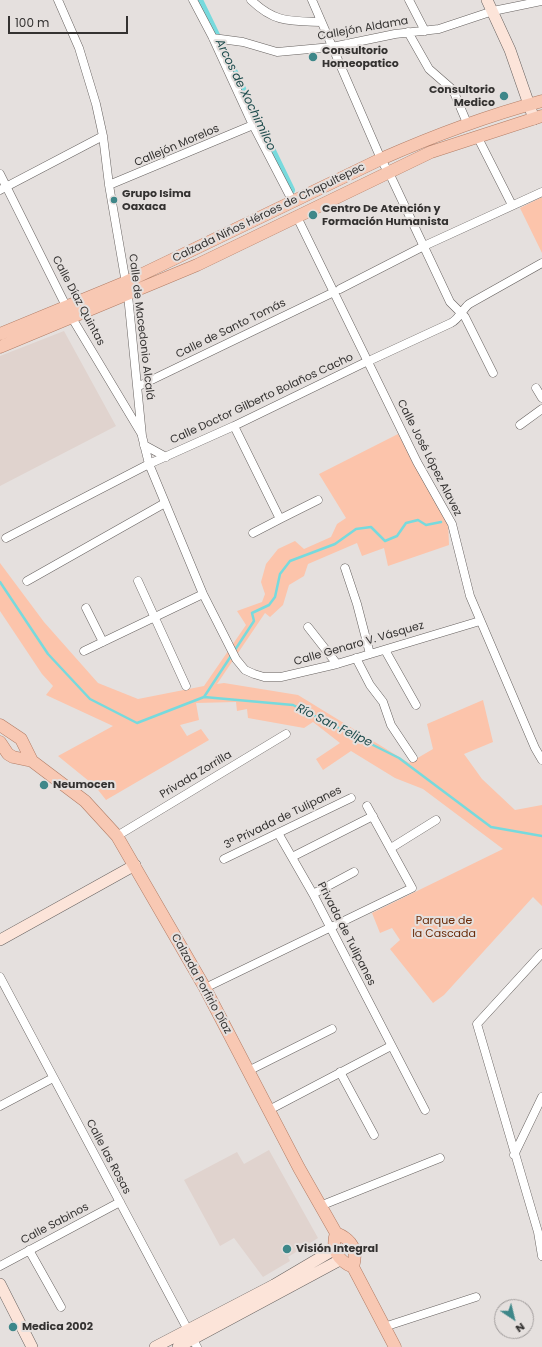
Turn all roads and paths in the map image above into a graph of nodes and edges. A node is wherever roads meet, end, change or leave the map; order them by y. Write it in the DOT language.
graph roads {
  1 [pos="58,0"];
  2 [pos="193,0"];
  3 [pos="251,0"];
  4 [pos="312,0"];
  5 [pos="409,0"];
  6 [pos="487,0"];
  7 [pos="538,0"];
  8 [pos="542,1"];
  9 [pos="494,14"];
  10 [pos="321,22"];
  11 [pos="425,31"];
  12 [pos="408,32"];
  13 [pos="213,38"];
  14 [pos="332,48"];
  15 [pos="542,101"];
  16 [pos="530,104"];
  17 [pos="538,117"];
  18 [pos="467,123"];
  19 [pos="253,125"];
  20 [pos="103,136"];
  21 [pos="477,136"];
  22 [pos="381,159"];
  23 [pos="0,174"];
  24 [pos="390,176"];
  25 [pos="109,185"];
  26 [pos="3,188"];
  27 [pos="542,192"];
  28 [pos="292,202"];
  29 [pos="512,205"];
  30 [pos="297,217"];
  31 [pos="424,246"];
  32 [pos="541,264"];
  33 [pos="126,282"];
  34 [pos="337,290"];
  35 [pos="128,295"];
  36 [pos="66,305"];
  37 [pos="461,311"];
  38 [pos="72,318"];
  39 [pos="0,334"];
  40 [pos="0,348"];
  41 [pos="371,360"];
  42 [pos="493,373"];
  43 [pos="139,386"];
  44 [pos="536,388"];
  45 [pos="542,398"];
  46 [pos="542,409"];
  47 [pos="520,425"];
  48 [pos="234,426"];
  49 [pos="142,436"];
  50 [pos="144,445"];
  51 [pos="166,457"];
  52 [pos="149,464"];
  53 [pos="318,500"];
  54 [pos="165,503"];
  55 [pos="280,519"];
  56 [pos="253,533"];
  57 [pos="6,538"];
  58 [pos="345,568"];
  59 [pos="138,581"];
  60 [pos="27,582"];
  61 [pos="203,594"];
  62 [pos="86,608"];
  63 [pos="154,618"];
  64 [pos="480,621"];
  65 [pos="308,627"];
  66 [pos="103,642"];
  67 [pos="229,648"];
  68 [pos="385,650"];
  69 [pos="84,651"];
  70 [pos="370,654"];
  71 [pos="356,658"];
  72 [pos="337,664"];
  73 [pos="186,686"];
  74 [pos="416,705"];
  75 [pos="0,725"];
  76 [pos="286,734"];
  77 [pos="0,742"];
  78 [pos="413,758"];
  79 [pos="542,760"];
  80 [pos="32,761"];
  81 [pos="351,798"];
  82 [pos="367,806"];
  83 [pos="373,816"];
  84 [pos="436,820"];
  85 [pos="278,833"];
  86 [pos="117,836"];
  87 [pos="391,848"];
  88 [pos="292,856"];
  89 [pos="224,859"];
  90 [pos="135,865"];
  91 [pos="354,872"];
  92 [pos="313,894"];
  93 [pos="330,928"];
  94 [pos="0,940"];
  95 [pos="542,953"];
  96 [pos="0,977"];
  97 [pos="205,988"];
  98 [pos="332,1029"];
  99 [pos="391,1046"];
  100 [pos="248,1071"];
  101 [pos="340,1072"];
  102 [pos="53,1078"];
  103 [pos="542,1096"];
  104 [pos="0,1106"];
  105 [pos="269,1110"];
  106 [pos="425,1110"];
  107 [pos="374,1135"];
  108 [pos="514,1154"];
  109 [pos="440,1158"];
  110 [pos="120,1202"];
  111 [pos="320,1206"];
  112 [pos="540,1232"];
  113 [pos="336,1233"];
  114 [pos="29,1250"];
  115 [pos="338,1255"];
  116 [pos="542,1256"];
  117 [pos="0,1266"];
  118 [pos="353,1267"];
  119 [pos="0,1284"];
  120 [pos="476,1297"];
  121 [pos="61,1307"];
  122 [pos="384,1327"];
  123 [pos="193,1339"];
  124 [pos="32,1347"];
  125 [pos="155,1347"];
  126 [pos="178,1347"];
  127 [pos="395,1347"];
  1 -- 20 [label="street, Calle de Macedonio Alcalá"];
  2 -- 13 [label="street"];
  3 -- 10 [label="street"];
  4 -- 10 [label="street"];
  5 -- 11 [label="street"];
  6 -- 9 [label="street"];
  7 -- 8 [label="street"];
  7 -- 9 [label="street, Callejón Aldama"];
  9 -- 11 [label="street, Callejón Aldama"];
  9 -- 16 [label="street"];
  10 -- 14 [label="street"];
  11 -- 12 [label="street, Callejón Aldama"];
  12 -- 14 [label="street, Callejón Aldama"];
  12 -- 18 [label="street"];
  13 -- 14 [label="street, Callejón Aldama"];
  13 -- 19 [label="street"];
  14 -- 22 [label="street"];
  15 -- 16 [label="main road, Calzada Niños Héroes de Chapultepec"];
  16 -- 17 [label="street"];
  16 -- 18 [label="main road, Calzada Niños Héroes de Chapultepec"];
  17 -- 21 [label="main road, Calzada Niños Héroes de Chapultepec"];
  18 -- 22 [label="main road, Calzada Niños Héroes de Chapultepec"];
  19 -- 25 [label="street, Callejón Morelos"];
  19 -- 28 [label="street"];
  20 -- 25 [label="street, Calle de Macedonio Alcalá"];
  20 -- 26 [label="street"];
  21 -- 24 [label="main road, Calzada Niños Héroes de Chapultepec"];
  21 -- 29 [label="street"];
  22 -- 24 [label="street"];
  22 -- 28 [label="main road, Calzada Niños Héroes de Chapultepec"];
  23 -- 26 [label="street, Calle Díaz Quintas"];
  24 -- 30 [label="main road, Calzada Niños Héroes de Chapultepec"];
  24 -- 31 [label="street"];
  25 -- 33 [label="street, Calle de Macedonio Alcalá"];
  26 -- 36 [label="street, Calle Díaz Quintas"];
  27 -- 29 [label="street, Calle de Santo Tomás"];
  28 -- 33 [label="main road, Calzada Niños Héroes de Chapultepec"];
  29 -- 31 [label="street, Calle de Santo Tomás"];
  30 -- 34 [label="street, Calle José López Alavez"];
  30 -- 35 [label="main road, Calzada Niños Héroes de Chapultepec"];
  31 -- 34 [label="street, Calle de Santo Tomás"];
  31 -- 37 [label="street"];
  32 -- 37 [label="street, Calle Doctor Gilberto Bolaños Cacho"];
  33 -- 35 [label="street, Calle de Macedonio Alcalá"];
  33 -- 36 [label="main road, Calzada Niños Héroes de Chapultepec"];
  34 -- 41 [label="street, Calle José López Alavez"];
  34 -- 43 [label="street, Calle de Santo Tomás"];
  35 -- 38 [label="main road, Calzada Niños Héroes de Chapultepec"];
  35 -- 43 [label="street, Calle de Macedonio Alcalá"];
  36 -- 38 [label="street, Calle Díaz Quintas"];
  36 -- 39 [label="main road, Calzada Niños Héroes de Chapultepec"];
  37 -- 41 [label="street, Calle Doctor Gilberto Bolaños Cacho"];
  37 -- 42 [label="street"];
  38 -- 40 [label="main road, Calzada Niños Héroes de Chapultepec"];
  38 -- 49 [label="street, Calle Díaz Quintas"];
  41 -- 48 [label="street, Calle Doctor Gilberto Bolaños Cacho"];
  41 -- 64 [label="street, Calle José López Alavez"];
  43 -- 49 [label="street, Calle de Macedonio Alcalá"];
  44 -- 45 [label="street"];
  46 -- 47 [label="street"];
  48 -- 51 [label="street, Calle Doctor Gilberto Bolaños Cacho"];
  48 -- 55 [label="street"];
  49 -- 50 [label="street, Calle de Macedonio Alcalá"];
  50 -- 51 [label="street, Calle Doctor Gilberto Bolaños Cacho"];
  50 -- 52 [label="street, Calle de Macedonio Alcalá"];
  51 -- 52 [label="street, Calle Doctor Gilberto Bolaños Cacho"];
  52 -- 54 [label="street, Calle de Macedonio Alcalá"];
  52 -- 57 [label="street, Calle Doctor Gilberto Bolaños Cacho"];
  53 -- 55 [label="street"];
  54 -- 60 [label="street"];
  54 -- 61 [label="street, Calle de Macedonio Alcalá"];
  55 -- 56 [label="street"];
  58 -- 70 [label="street"];
  59 -- 63 [label="street"];
  61 -- 63 [label="street"];
  61 -- 67 [label="street, Calle de Macedonio Alcalá"];
  62 -- 66 [label="street"];
  63 -- 66 [label="street"];
  63 -- 73 [label="street"];
  64 -- 68 [label="street, Calle Genaro V. Vásquez"];
  64 -- 79 [label="street, Calle José López Alavez"];
  65 -- 72 [label="street"];
  66 -- 69 [label="street"];
  67 -- 72 [label="street, Calle Genaro V. Vásquez"];
  68 -- 70 [label="street, Calle Genaro V. Vásquez"];
  68 -- 74 [label="street"];
  70 -- 71 [label="street, Calle Genaro V. Vásquez"];
  71 -- 72 [label="street, Calle Genaro V. Vásquez"];
  71 -- 78 [label="street"];
  75 -- 80 [label="main road, Calzada Porfirio Díaz"];
  76 -- 86 [label="street, Privada Zorrilla"];
  77 -- 80 [label="main road, Calzada Porfirio Díaz"];
  80 -- 86 [label="main road, Calzada Porfirio Díaz"];
  81 -- 85 [label="street, 3ª Privada de Tulipanes"];
  82 -- 83 [label="street"];
  83 -- 87 [label="street"];
  83 -- 88 [label="street"];
  84 -- 87 [label="street"];
  85 -- 88 [label="street, Privada de Tulipanes"];
  85 -- 89 [label="street, 3ª Privada de Tulipanes"];
  86 -- 90 [label="main road, Calzada Porfirio Díaz"];
  87 -- 93 [label="street"];
  88 -- 92 [label="street, Privada de Tulipanes"];
  90 -- 94 [label="street"];
  90 -- 97 [label="main road, Calzada Porfirio Díaz"];
  91 -- 92 [label="street"];
  92 -- 93 [label="street, Privada de Tulipanes"];
  93 -- 97 [label="street"];
  93 -- 99 [label="street, Privada de Tulipanes"];
  95 -- 108 [label="street"];
  96 -- 102 [label="street, Calle las Rosas"];
  97 -- 100 [label="main road, Calzada Porfirio Díaz"];
  98 -- 100 [label="street"];
  99 -- 101 [label="street"];
  99 -- 106 [label="street, Privada de Tulipanes"];
  100 -- 105 [label="main road, Calzada Porfirio Díaz"];
  101 -- 105 [label="street"];
  101 -- 107 [label="street"];
  102 -- 104 [label="street"];
  102 -- 110 [label="street, Calle las Rosas"];
  103 -- 108 [label="street"];
  105 -- 111 [label="main road, Calzada Porfirio Díaz"];
  108 -- 112 [label="street"];
  109 -- 111 [label="street"];
  110 -- 114 [label="street, Calle Sabinos"];
  110 -- 123 [label="street, Calle las Rosas"];
  111 -- 113 [label="main road, Calzada Porfirio Díaz"];
  112 -- 116 [label="street"];
  113 -- 115 [label="main road"];
  113 -- 118 [label="main road"];
  114 -- 117 [label="street, Calle Sabinos"];
  114 -- 121 [label="street"];
  115 -- 118 [label="main road"];
  115 -- 123 [label="street"];
  118 -- 122 [label="main road"];
  119 -- 124 [label="street"];
  120 -- 122 [label="street"];
  122 -- 127 [label="main road"];
  123 -- 125 [label="street"];
  123 -- 126 [label="street"];
}
